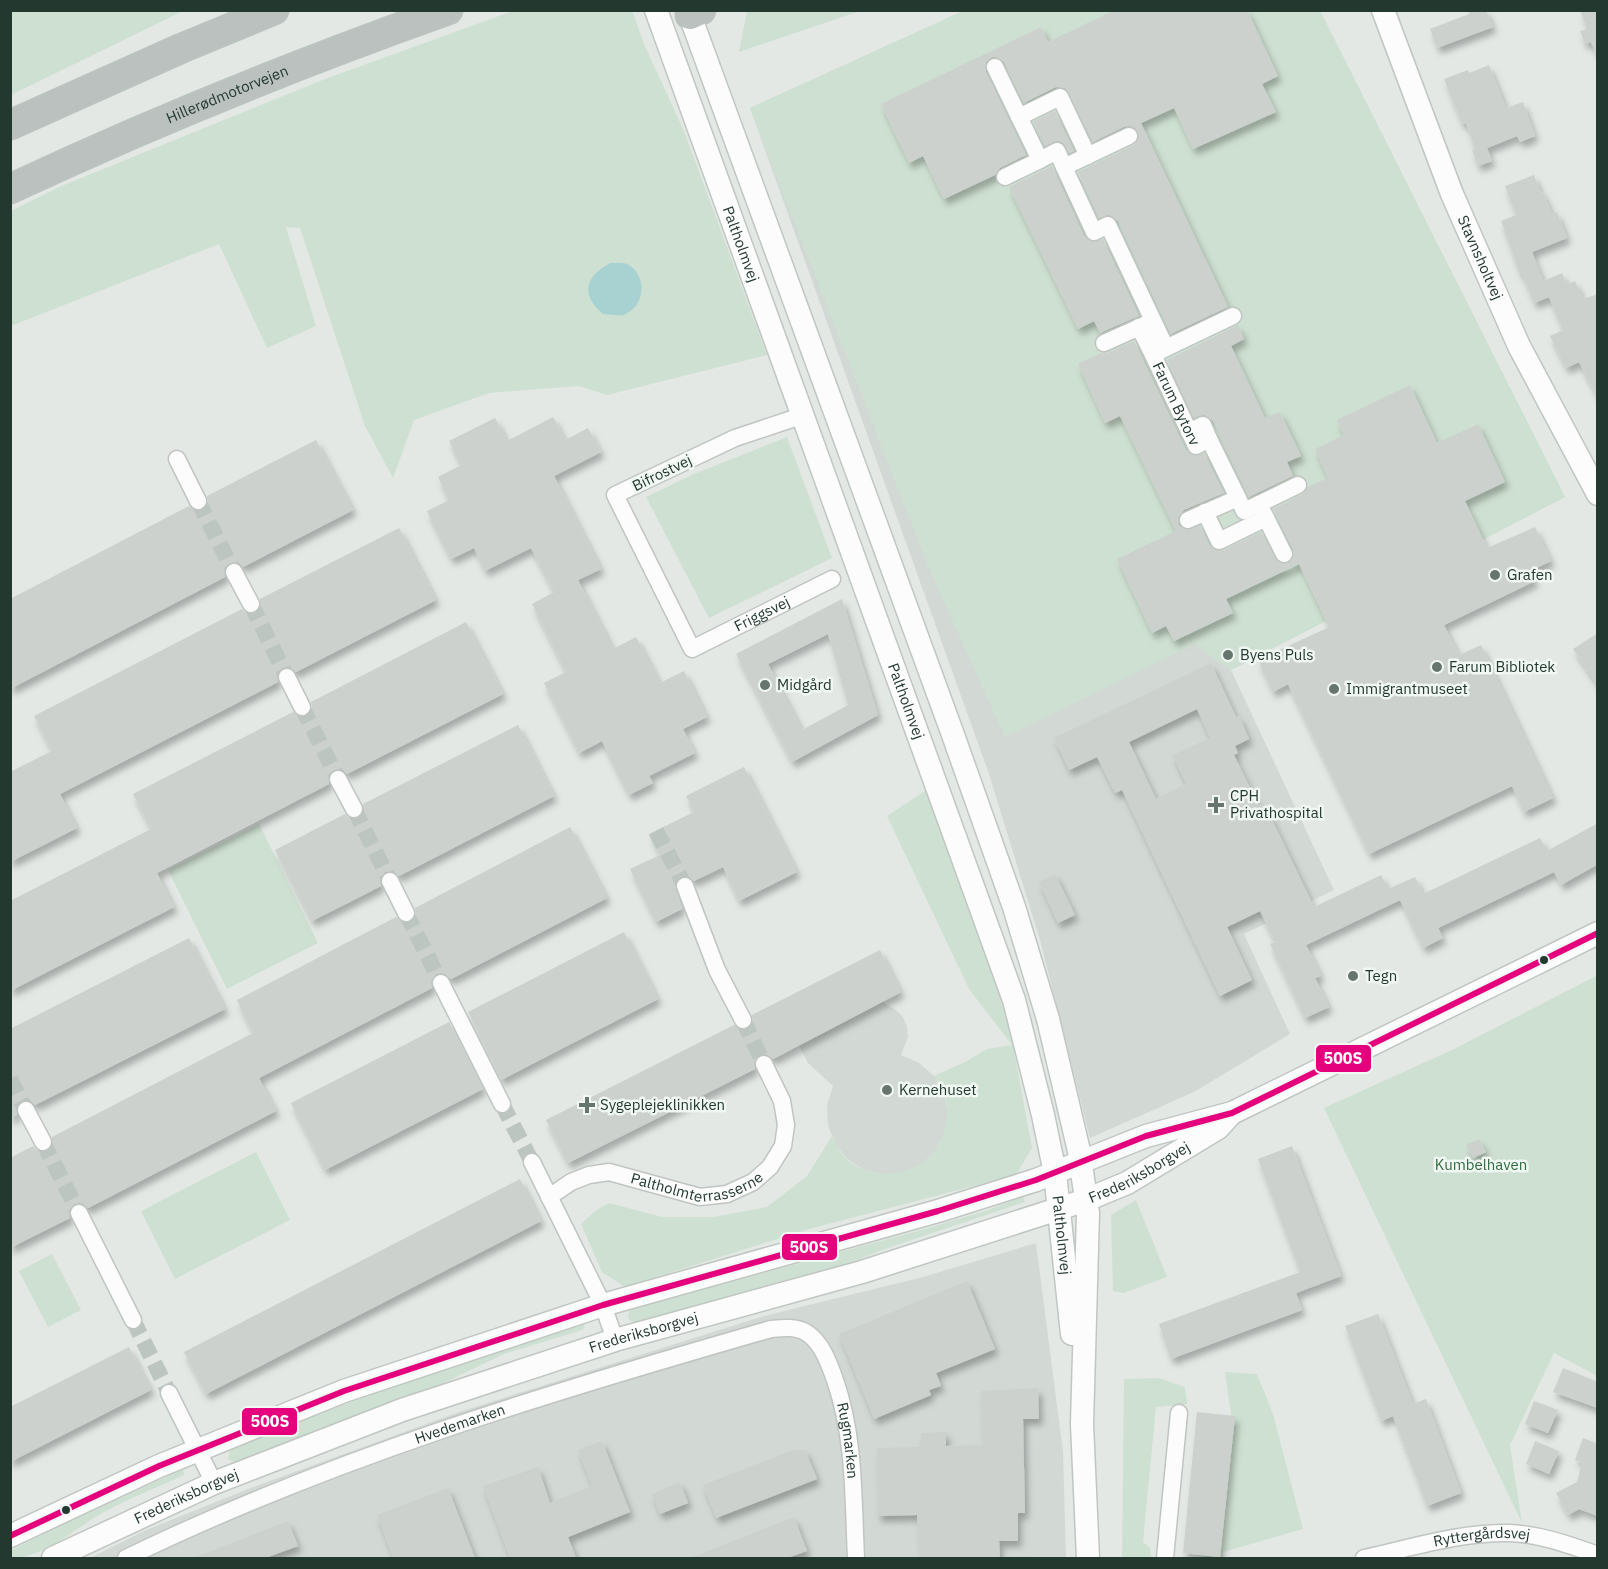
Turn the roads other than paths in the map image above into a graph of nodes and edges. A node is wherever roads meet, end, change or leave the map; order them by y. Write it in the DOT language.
graph roads {
  1 [pos="274,10"];
  2 [pos="448,10"];
  3 [pos="1383,10"];
  4 [pos="693,12"];
  5 [pos="659,17"];
  6 [pos="995,67"];
  7 [pos="1019,117"];
  8 [pos="10,125"];
  9 [pos="1129,136"];
  10 [pos="1080,140"];
  11 [pos="1057,152"];
  12 [pos="1088,156"];
  13 [pos="1040,160"];
  14 [pos="1064,167"];
  15 [pos="1005,177"];
  16 [pos="10,189"];
  17 [pos="1233,316"];
  18 [pos="1146,324"];
  19 [pos="1104,344"];
  20 [pos="1160,351"];
  21 [pos="804,415"];
  22 [pos="177,459"];
  23 [pos="1298,485"];
  24 [pos="1598,495"];
  25 [pos="198,501"];
  26 [pos="1251,511"];
  27 [pos="1205,512"];
  28 [pos="1188,520"];
  29 [pos="1284,554"];
  30 [pos="234,572"];
  31 [pos="832,579"];
  32 [pos="250,604"];
  33 [pos="692,649"];
  34 [pos="287,677"];
  35 [pos="302,707"];
  36 [pos="338,779"];
  37 [pos="354,809"];
  38 [pos="390,881"];
  39 [pos="685,886"];
  40 [pos="406,913"];
  41 [pos="1598,933"];
  42 [pos="441,983"];
  43 [pos="743,1020"];
  44 [pos="764,1064"];
  45 [pos="502,1104"];
  46 [pos="26,1110"];
  47 [pos="1232,1113"];
  48 [pos="43,1142"];
  49 [pos="532,1162"];
  50 [pos="1081,1163"];
  51 [pos="1055,1173"];
  52 [pos="549,1197"];
  53 [pos="1086,1200"];
  54 [pos="1059,1210"];
  55 [pos="79,1213"];
  56 [pos="603,1305"];
  57 [pos="133,1320"];
  58 [pos="806,1332"];
  59 [pos="615,1340"];
  60 [pos="169,1393"];
  61 [pos="1082,1410"];
  62 [pos="1179,1413"];
  63 [pos="198,1450"];
  64 [pos="214,1483"];
  65 [pos="10,1536"];
  66 [pos="1598,1555"];
  67 [pos="53,1558"];
  68 [pos="126,1558"];
  69 [pos="856,1558"];
  70 [pos="1088,1558"];
  71 [pos="1165,1558"];
  72 [pos="1364,1558"];
  1 -- 8 [label="highway"];
  2 -- 16 [label="highway, Hillerødmotorvejen"];
  3 -- 24 [label="street, Stavnsholtvej"];
  4 -- 5 [label="street"];
  4 -- 50 [label="street, Paltholmvej"];
  5 -- 21 [label="street, Paltholmvej"];
  6 -- 7 [label="street"];
  7 -- 10 [label="street"];
  7 -- 13 [label="street"];
  9 -- 12 [label="street"];
  10 -- 11 [label="street"];
  10 -- 12 [label="street"];
  11 -- 13 [label="street"];
  11 -- 14 [label="street, Farum Bytorv"];
  12 -- 14 [label="street"];
  13 -- 15 [label="street"];
  14 -- 18 [label="street, Farum Bytorv"];
  17 -- 20 [label="street, Farum Bytorv"];
  18 -- 19 [label="street"];
  18 -- 20 [label="street, Farum Bytorv"];
  20 -- 26 [label="street, Farum Bytorv"];
  21 -- 33 [label="street, Bifrostvej"];
  21 -- 51 [label="street, Paltholmvej"];
  22 -- 25 [label="street"];
  23 -- 26 [label="street"];
  26 -- 27 [label="street"];
  26 -- 27 [label="street"];
  26 -- 29 [label="street, Farum Bytorv"];
  27 -- 28 [label="street"];
  30 -- 32 [label="street"];
  31 -- 33 [label="street, Friggsvej"];
  34 -- 35 [label="street"];
  36 -- 37 [label="street"];
  38 -- 40 [label="street"];
  39 -- 43 [label="street"];
  41 -- 47 [label="street, Frederiksborgvej"];
  42 -- 45 [label="street"];
  44 -- 52 [label="street, Paltholmterrasserne"];
  46 -- 48 [label="street"];
  47 -- 50 [label="street, Frederiksborgvej"];
  47 -- 53 [label="street, Frederiksborgvej"];
  49 -- 52 [label="street"];
  50 -- 51 [label="street, Frederiksborgvej"];
  50 -- 53 [label="street, Paltholmvej"];
  51 -- 54 [label="street, Paltholmvej"];
  51 -- 56 [label="street, Frederiksborgvej"];
  52 -- 56 [label="street"];
  53 -- 54 [label="street, Frederiksborgvej"];
  53 -- 61 [label="street, Paltholmvej"];
  54 -- 59 [label="street, Frederiksborgvej"];
  54 -- 61 [label="street, Paltholmvej"];
  55 -- 57 [label="street"];
  56 -- 59 [label="street"];
  56 -- 63 [label="street, Frederiksborgvej"];
  58 -- 68 [label="street, Hvedemarken"];
  58 -- 69 [label="street, Rugmarken"];
  59 -- 64 [label="street, Frederiksborgvej"];
  60 -- 63 [label="street"];
  61 -- 70 [label="street, Paltholmvej"];
  62 -- 71 [label="street"];
  63 -- 64 [label="street"];
  63 -- 65 [label="street, Frederiksborgvej"];
  64 -- 67 [label="street, Frederiksborgvej"];
  66 -- 72 [label="street, Ryttergårdsvej"];
}
